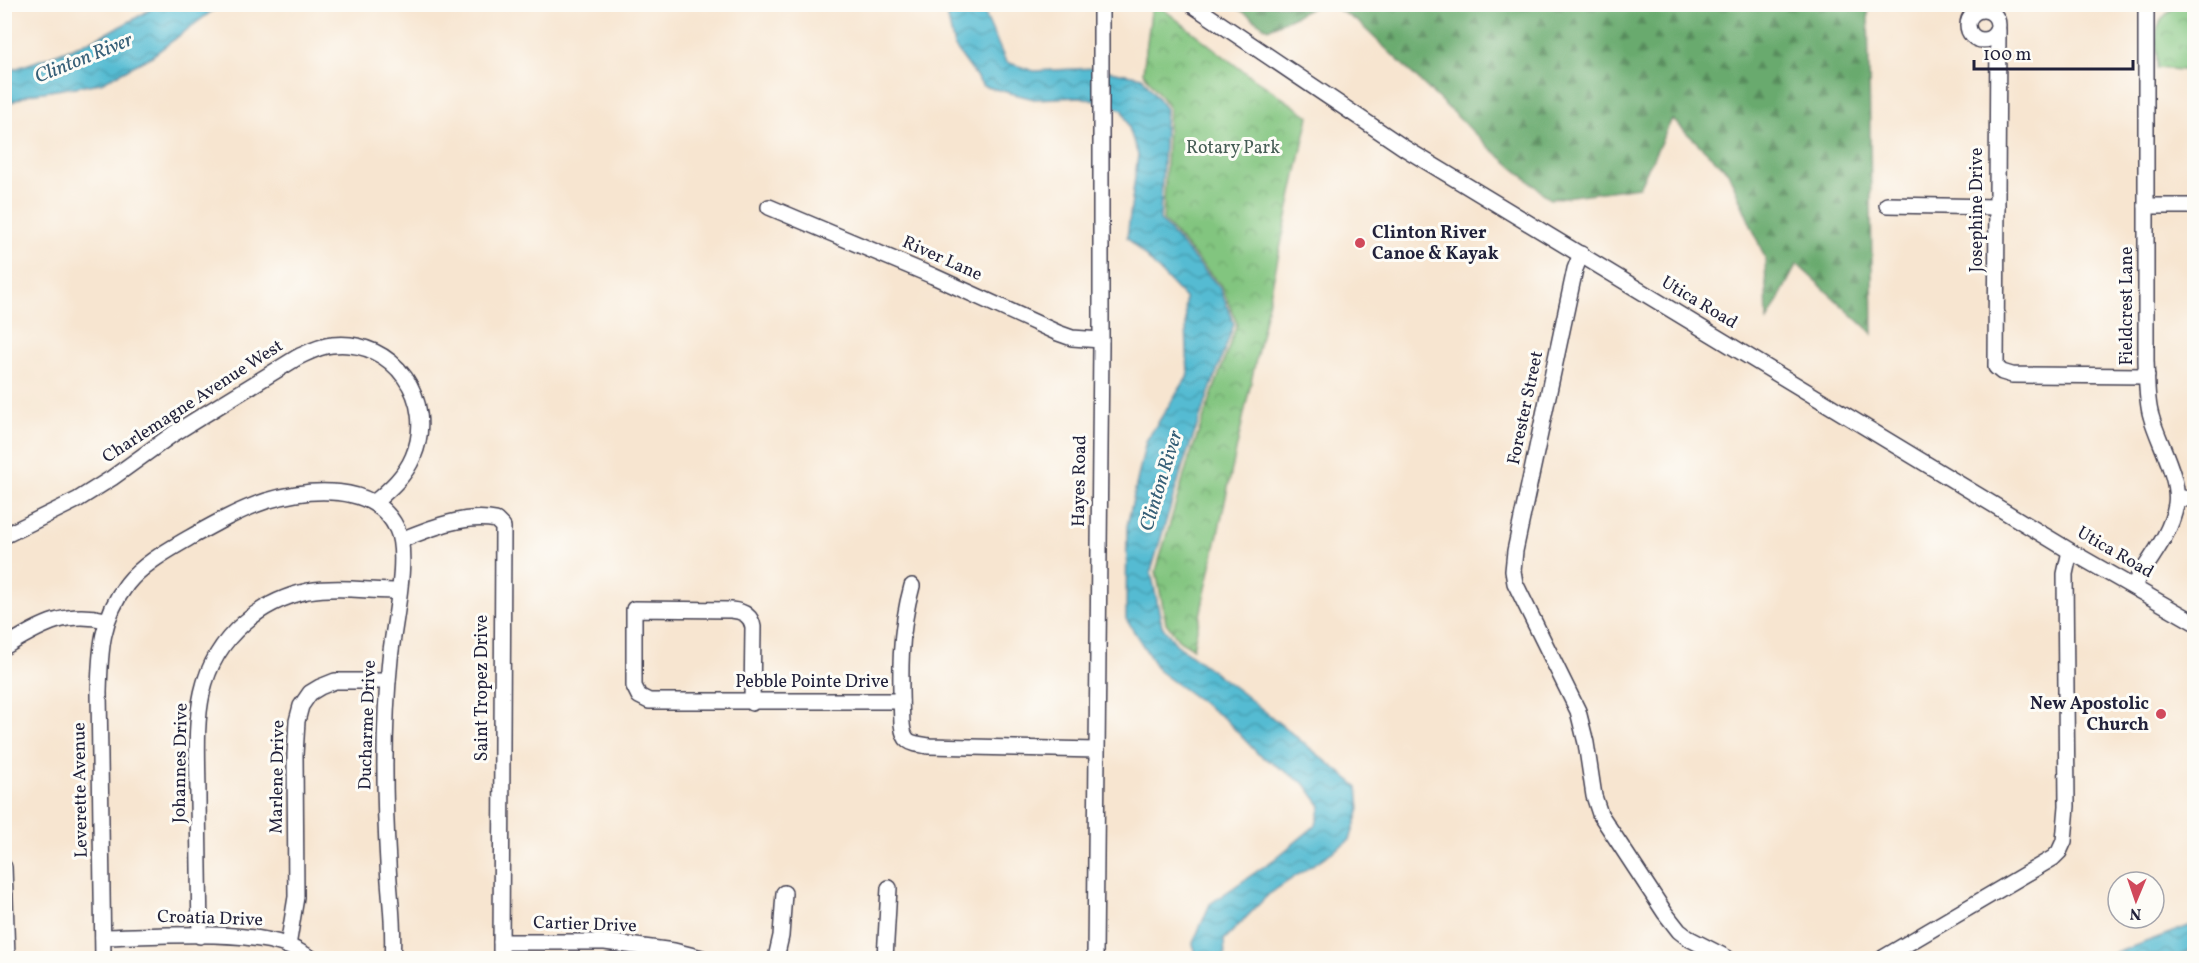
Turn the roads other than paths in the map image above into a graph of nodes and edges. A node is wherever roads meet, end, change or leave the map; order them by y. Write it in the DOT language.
graph roads {
  1 [pos="1191,4"];
  2 [pos="1103,7"];
  3 [pos="2148,7"];
  4 [pos="1998,30"];
  5 [pos="1982,41"];
  6 [pos="1997,52"];
  7 [pos="1887,206"];
  8 [pos="2146,206"];
  9 [pos="2194,206"];
  10 [pos="769,207"];
  11 [pos="1997,207"];
  12 [pos="1581,254"];
  13 [pos="1101,340"];
  14 [pos="2147,376"];
  15 [pos="2177,497"];
  16 [pos="2194,500"];
  17 [pos="375,502"];
  18 [pos="4,536"];
  19 [pos="401,540"];
  20 [pos="2070,551"];
  21 [pos="912,586"];
  22 [pos="2133,586"];
  23 [pos="399,591"];
  24 [pos="106,620"];
  25 [pos="2194,622"];
  26 [pos="4,647"];
  27 [pos="388,681"];
  28 [pos="901,701"];
  29 [pos="752,703"];
  30 [pos="1096,750"];
  31 [pos="4,867"];
  32 [pos="889,888"];
  33 [pos="784,893"];
  34 [pos="200,936"];
  35 [pos="103,937"];
  36 [pos="501,942"];
  37 [pos="288,946"];
  38 [pos="7,958"];
  39 [pos="103,958"];
  40 [pos="311,958"];
  41 [pos="392,958"];
  42 [pos="501,958"];
  43 [pos="702,958"];
  44 [pos="776,958"];
  45 [pos="885,958"];
  46 [pos="1095,958"];
  47 [pos="1727,958"];
  48 [pos="1883,958"];
  1 -- 12 [label="street, Utica Road"];
  2 -- 13 [label="street, Hayes Road"];
  3 -- 8 [label="street, Fieldcrest Lane"];
  4 -- 5 [label="street"];
  4 -- 5 [label="street"];
  4 -- 6 [label="street, Josephine Drive"];
  5 -- 6 [label="street"];
  6 -- 11 [label="street, Josephine Drive"];
  7 -- 11 [label="street"];
  8 -- 9 [label="street"];
  8 -- 14 [label="street, Fieldcrest Lane"];
  10 -- 13 [label="street, River Lane"];
  11 -- 14 [label="street, Josephine Drive"];
  12 -- 20 [label="street, Utica Road"];
  12 -- 47 [label="street, Forester Street"];
  13 -- 30 [label="street, Hayes Road"];
  14 -- 15 [label="street, Fieldcrest Lane"];
  15 -- 16 [label="street"];
  15 -- 22 [label="street"];
  17 -- 18 [label="street, Charlemagne Avenue West"];
  17 -- 19 [label="street, Ducharme Drive"];
  17 -- 24 [label="street, Leverette Avenue"];
  19 -- 23 [label="street, Ducharme Drive"];
  19 -- 36 [label="street, Saint Tropez Drive"];
  20 -- 22 [label="street, Utica Road"];
  20 -- 48 [label="street"];
  21 -- 28 [label="street"];
  22 -- 25 [label="street, Utica Road"];
  23 -- 27 [label="street, Ducharme Drive"];
  23 -- 34 [label="street, Johannes Drive"];
  24 -- 26 [label="street"];
  24 -- 35 [label="street, Leverette Avenue"];
  27 -- 37 [label="street, Marlene Drive"];
  27 -- 41 [label="street, Ducharme Drive"];
  28 -- 29 [label="street, Pebble Pointe Drive"];
  28 -- 30 [label="street, Pebble Pointe Drive"];
  29 -- 29 [label="street, Pebble Pointe Drive"];
  30 -- 46 [label="street, Hayes Road"];
  31 -- 38 [label="street"];
  32 -- 45 [label="street"];
  33 -- 44 [label="street"];
  34 -- 35 [label="street, Croatia Drive"];
  34 -- 37 [label="street, Croatia Drive"];
  35 -- 39 [label="street, Leverette Avenue"];
  36 -- 42 [label="street, Saint Tropez Drive"];
  36 -- 43 [label="street, Cartier Drive"];
  37 -- 40 [label="street, Croatia Drive"];
}
